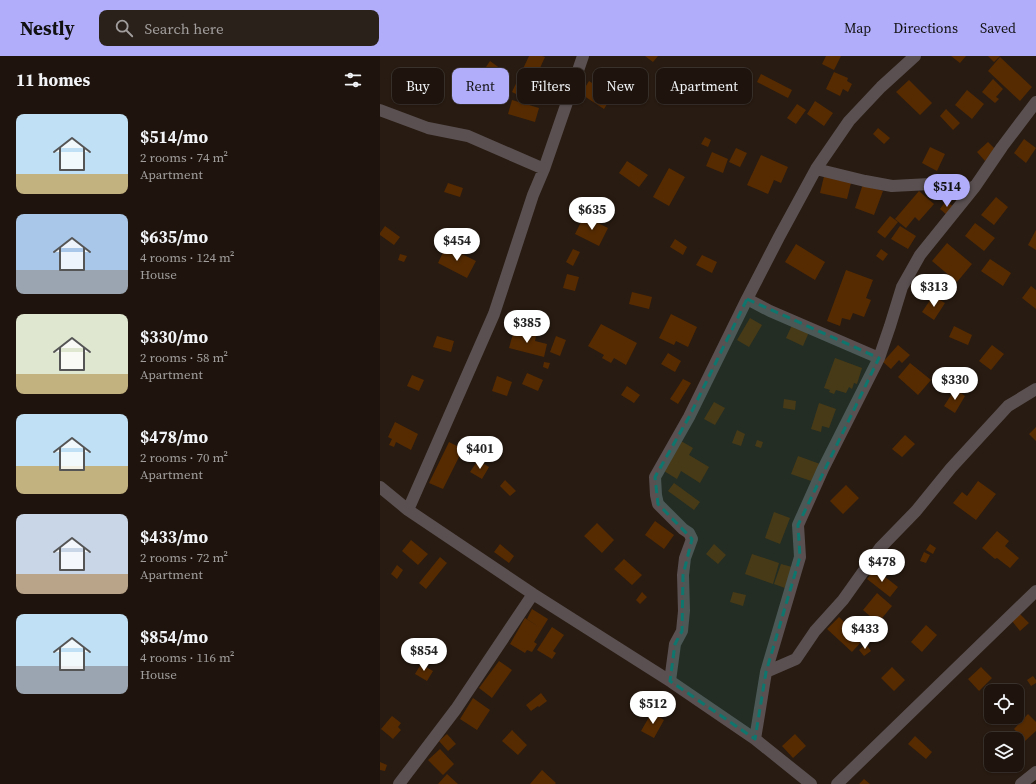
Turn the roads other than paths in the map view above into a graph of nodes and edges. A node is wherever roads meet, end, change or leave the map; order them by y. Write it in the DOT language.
graph roads {
  1 [pos="583,56"];
  2 [pos="915,56"];
  3 [pos="1036,102"];
  4 [pos="380,110"];
  5 [pos="544,169"];
  6 [pos="816,169"];
  7 [pos="974,188"];
  8 [pos="747,299"];
  9 [pos="879,358"];
  10 [pos="1036,389"];
  11 [pos="380,487"];
  12 [pos="408,510"];
  13 [pos="1036,591"];
  14 [pos="533,594"];
  15 [pos="766,672"];
  16 [pos="670,681"];
  17 [pos="755,739"];
  18 [pos="1036,772"];
  19 [pos="808,783"];
  20 [pos="399,784"];
  21 [pos="837,784"];
  22 [pos="1021,784"];
  1 -- 5 [label="street"];
  2 -- 6 [label="street"];
  3 -- 7 [label="street"];
  4 -- 5 [label="street"];
  5 -- 12 [label="street"];
  6 -- 7 [label="street"];
  6 -- 8 [label="street"];
  7 -- 9 [label="street"];
  8 -- 9 [label="street"];
  8 -- 16 [label="street"];
  9 -- 15 [label="street"];
  10 -- 15 [label="street"];
  11 -- 12 [label="street"];
  12 -- 14 [label="street"];
  13 -- 21 [label="street"];
  14 -- 16 [label="street"];
  14 -- 20 [label="street"];
  15 -- 17 [label="street"];
  16 -- 17 [label="street"];
  17 -- 19 [label="street"];
  18 -- 22 [label="street"];
}
